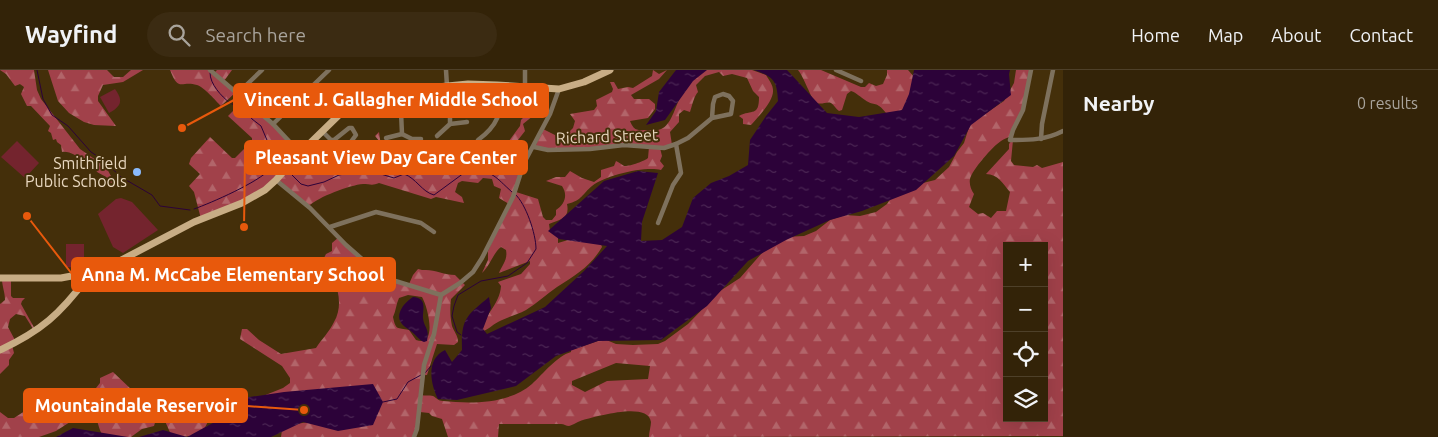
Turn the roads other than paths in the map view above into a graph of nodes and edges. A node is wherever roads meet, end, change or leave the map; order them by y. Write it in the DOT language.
graph roads {
  1 [pos="210,70"];
  2 [pos="262,70"];
  3 [pos="329,70"];
  4 [pos="446,70"];
  5 [pos="525,70"];
  6 [pos="610,70"];
  7 [pos="836,70"];
  8 [pos="1031,70"];
  9 [pos="1053,70"];
  10 [pos="861,80"];
  11 [pos="503,85"];
  12 [pos="448,86"];
  13 [pos="525,88"];
  14 [pos="559,89"];
  15 [pos="400,90"];
  16 [pos="238,93"];
  17 [pos="712,118"];
  18 [pos="467,122"];
  19 [pos="272,124"];
  20 [pos="450,124"];
  21 [pos="322,131"];
  22 [pos="1063,131"];
  23 [pos="402,134"];
  24 [pos="437,136"];
  25 [pos="386,138"];
  26 [pos="421,139"];
  27 [pos="1041,139"];
  28 [pos="478,140"];
  29 [pos="350,143"];
  30 [pos="676,144"];
  31 [pos="534,147"];
  32 [pos="300,153"];
  33 [pos="276,180"];
  34 [pos="658,223"];
  35 [pos="330,227"];
  36 [pos="434,232"];
  37 [pos="0,278"];
  38 [pos="87,278"];
  39 [pos="441,295"];
  40 [pos="0,350"];
  41 [pos="414,437"];
  1 -- 16 [label="street"];
  2 -- 16 [label="street"];
  3 -- 19 [label="street"];
  4 -- 12 [label="street"];
  5 -- 13 [label="street"];
  6 -- 14 [label="main road"];
  7 -- 10 [label="street"];
  8 -- 27 [label="street"];
  9 -- 27 [label="street"];
  11 -- 12 [label="main road"];
  11 -- 13 [label="main road"];
  11 -- 28 [label="street"];
  12 -- 15 [label="main road"];
  12 -- 20 [label="street"];
  13 -- 14 [label="main road"];
  14 -- 31 [label="street"];
  15 -- 21 [label="main road"];
  15 -- 23 [label="street"];
  16 -- 19 [label="street"];
  17 -- 17 [label="street, Richard Street"];
  17 -- 30 [label="street, Richard Street"];
  18 -- 20 [label="street"];
  19 -- 32 [label="street"];
  20 -- 24 [label="street"];
  21 -- 29 [label="street"];
  21 -- 32 [label="main road"];
  22 -- 27 [label="street"];
  23 -- 25 [label="street"];
  23 -- 26 [label="street"];
  30 -- 31 [label="street, Richard Street"];
  30 -- 34 [label="street"];
  31 -- 39 [label="street"];
  32 -- 33 [label="main road"];
  33 -- 35 [label="street"];
  33 -- 38 [label="main road"];
  35 -- 36 [label="street"];
  35 -- 39 [label="street"];
  37 -- 38 [label="main road"];
  38 -- 40 [label="main road"];
  39 -- 41 [label="street"];
}
